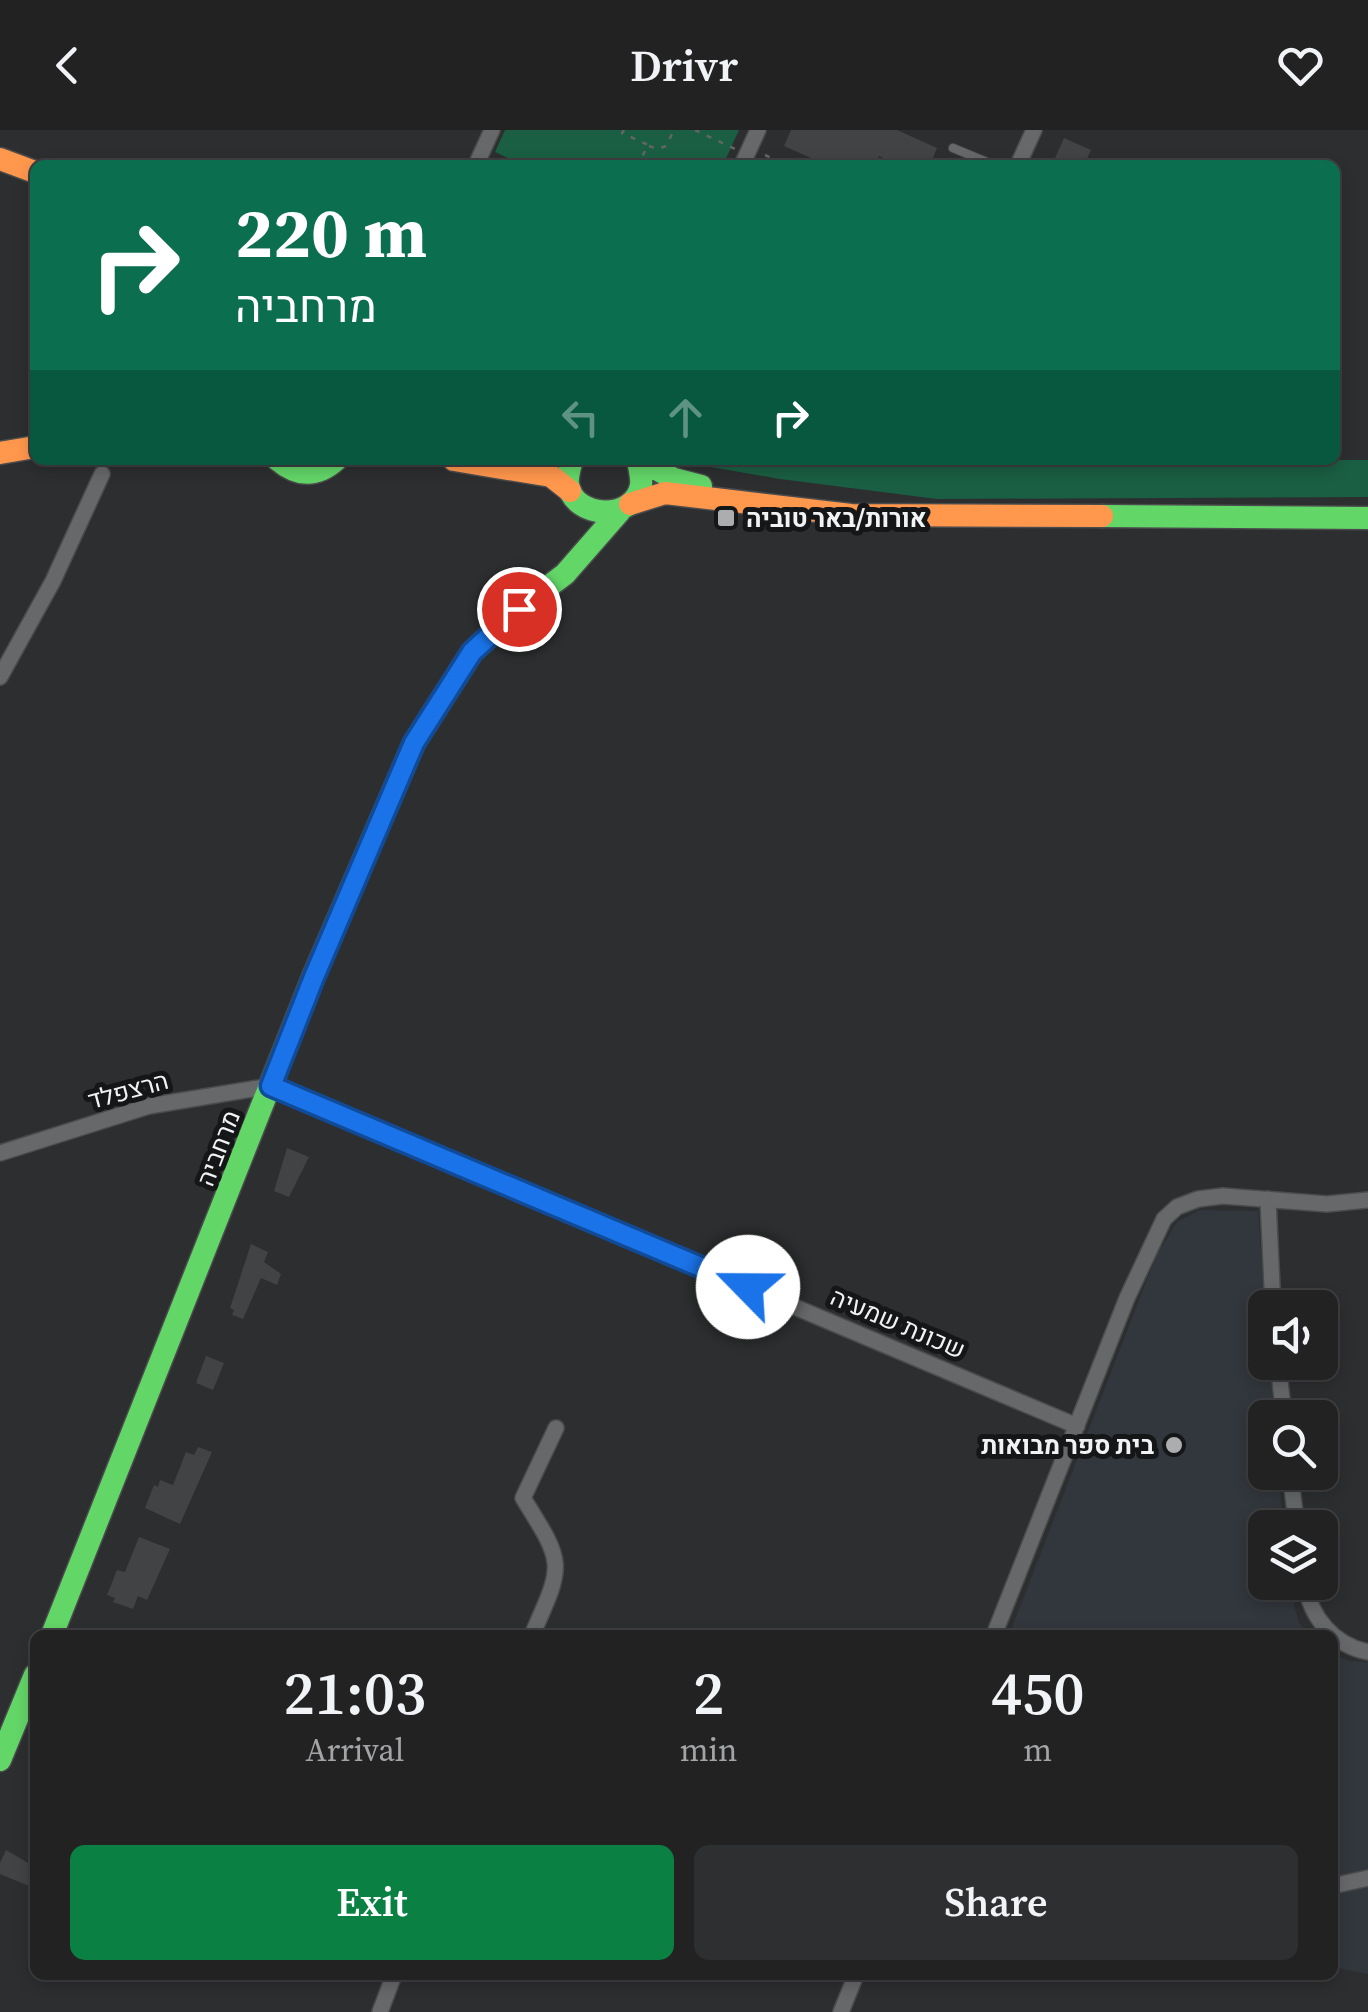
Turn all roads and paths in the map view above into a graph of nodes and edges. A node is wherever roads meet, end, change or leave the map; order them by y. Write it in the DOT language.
graph roads {
  1 [pos="492,130"];
  2 [pos="624,130"];
  3 [pos="674,130"];
  4 [pos="695,130"];
  5 [pos="758,130"];
  6 [pos="1034,130"];
  7 [pos="648,145"];
  8 [pos="953,148"];
  9 [pos="746,156"];
  10 [pos="0,159"];
  11 [pos="478,160"];
  12 [pos="640,160"];
  13 [pos="982,160"];
  14 [pos="1020,160"];
  15 [pos="30,170"];
  16 [pos="30,448"];
  17 [pos="0,453"];
  18 [pos="30,459"];
  19 [pos="0,462"];
  20 [pos="284,465"];
  21 [pos="334,465"];
  22 [pos="492,465"];
  23 [pos="571,465"];
  24 [pos="639,465"];
  25 [pos="648,465"];
  26 [pos="102,474"];
  27 [pos="574,496"];
  28 [pos="767,504"];
  29 [pos="625,507"];
  30 [pos="1368,518"];
  31 [pos="576,562"];
  32 [pos="0,678"];
  33 [pos="271,1086"];
  34 [pos="0,1153"];
  35 [pos="1268,1199"];
  36 [pos="1368,1200"];
  37 [pos="1272,1290"];
  38 [pos="1077,1426"];
  39 [pos="556,1428"];
  40 [pos="1310,1600"];
  41 [pos="54,1630"];
  42 [pos="534,1630"];
  43 [pos="996,1630"];
  44 [pos="1327,1630"];
  45 [pos="1338,1638"];
  46 [pos="1368,1652"];
  47 [pos="30,1688"];
  48 [pos="0,1760"];
  49 [pos="1368,1878"];
  50 [pos="1338,1885"];
  51 [pos="392,1980"];
  52 [pos="854,1980"];
  53 [pos="380,2012"];
  54 [pos="841,2012"];
  1 -- 11 [label="street"];
  2 -- 7 [label="path"];
  3 -- 7 [label="path"];
  4 -- 9 [label="path"];
  5 -- 9 [label="street"];
  6 -- 14 [label="street"];
  7 -- 12 [label="path"];
  8 -- 13 [label="lane"];
  10 -- 15 [label="street"];
  16 -- 17 [label="street"];
  18 -- 19 [label="street"];
  20 -- 21 [label="street"];
  22 -- 27 [label="street"];
  23 -- 27 [label="street"];
  24 -- 29 [label="street"];
  25 -- 28 [label="street"];
  26 -- 32 [label="street"];
  27 -- 29 [label="street"];
  27 -- 31 [label="street"];
  28 -- 29 [label="street"];
  28 -- 30 [label="street"];
  29 -- 31 [label="street, מרחביה"];
  31 -- 33 [label="street, מרחביה"];
  33 -- 34 [label="street, הרצפלד"];
  33 -- 38 [label="street, שכונת שמעיה"];
  33 -- 41 [label="street, מרחביה"];
  35 -- 36 [label="street"];
  35 -- 37 [label="street"];
  35 -- 38 [label="street"];
  38 -- 43 [label="street"];
  39 -- 42 [label="street"];
  40 -- 44 [label="street"];
  45 -- 46 [label="street"];
  47 -- 48 [label="street"];
  49 -- 50 [label="street"];
  51 -- 53 [label="street"];
  52 -- 54 [label="street"];
}
